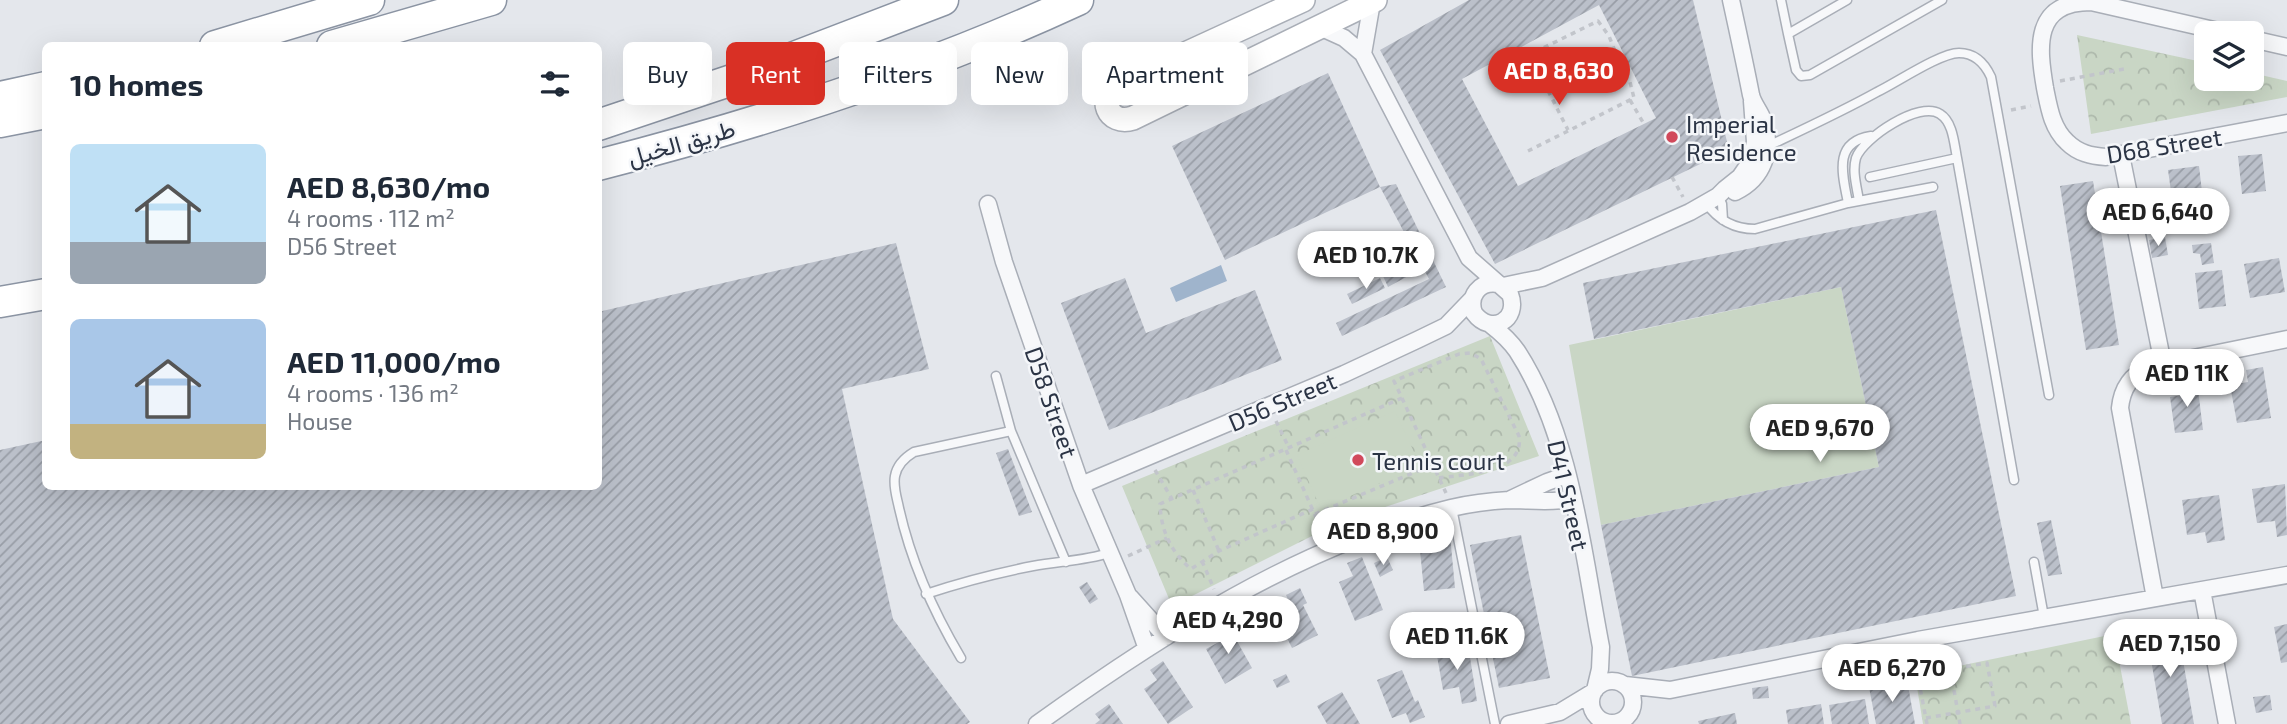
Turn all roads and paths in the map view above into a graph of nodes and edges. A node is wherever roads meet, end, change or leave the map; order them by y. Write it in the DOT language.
graph roads {
  1 [pos="369,0"];
  2 [pos="491,0"];
  3 [pos="943,0"];
  4 [pos="1078,0"];
  5 [pos="1303,0"];
  6 [pos="1731,0"];
  7 [pos="1780,0"];
  8 [pos="1847,0"];
  9 [pos="1942,0"];
  10 [pos="1373,1"];
  11 [pos="2194,25"];
  12 [pos="1322,28"];
  13 [pos="1788,34"];
  14 [pos="228,42"];
  15 [pos="346,42"];
  16 [pos="2264,42"];
  17 [pos="2287,47"];
  18 [pos="1363,54"];
  19 [pos="1530,55"];
  20 [pos="2124,69"];
  21 [pos="1490,74"];
  22 [pos="2045,83"];
  23 [pos="42,88"];
  24 [pos="0,97"];
  25 [pos="1629,100"];
  26 [pos="1752,100"];
  27 [pos="2048,102"];
  28 [pos="1998,113"];
  29 [pos="42,114"];
  30 [pos="0,122"];
  31 [pos="2287,123"];
  32 [pos="602,124"];
  33 [pos="1644,124"];
  34 [pos="1568,130"];
  35 [pos="1874,135"];
  36 [pos="1766,148"];
  37 [pos="1528,151"];
  38 [pos="2121,155"];
  39 [pos="1957,158"];
  40 [pos="602,164"];
  41 [pos="1672,177"];
  42 [pos="1870,177"];
  43 [pos="1933,187"];
  44 [pos="1712,200"];
  45 [pos="1859,201"];
  46 [pos="1847,203"];
  47 [pos="988,205"];
  48 [pos="1690,212"];
  49 [pos="1723,220"];
  50 [pos="1469,258"];
  51 [pos="1542,278"];
  52 [pos="1500,285"];
  53 [pos="42,295"];
  54 [pos="1473,297"];
  55 [pos="1,302"];
  56 [pos="1511,310"];
  57 [pos="1485,323"];
  58 [pos="1446,326"];
  59 [pos="2287,339"];
  60 [pos="1516,350"];
  61 [pos="2163,364"];
  62 [pos="996,376"];
  63 [pos="2049,395"];
  64 [pos="1402,398"];
  65 [pos="1269,406"];
  66 [pos="1011,431"];
  67 [pos="1287,449"];
  68 [pos="1133,463"];
  69 [pos="1433,465"];
  70 [pos="1567,475"];
  71 [pos="1439,478"];
  72 [pos="2014,480"];
  73 [pos="1081,485"];
  74 [pos="1193,490"];
  75 [pos="1172,499"];
  76 [pos="1572,499"];
  77 [pos="1508,500"];
  78 [pos="1452,508"];
  79 [pos="1314,512"];
  80 [pos="1167,538"];
  81 [pos="1331,550"];
  82 [pos="1219,551"];
  83 [pos="1111,558"];
  84 [pos="1202,561"];
  85 [pos="1066,562"];
  86 [pos="2034,562"];
  87 [pos="2287,575"];
  88 [pos="2202,590"];
  89 [pos="926,594"];
  90 [pos="1128,595"];
  91 [pos="2155,598"];
  92 [pos="1221,604"];
  93 [pos="2044,617"];
  94 [pos="1166,638"];
  95 [pos="1601,647"];
  96 [pos="1147,649"];
  97 [pos="961,659"];
  98 [pos="1950,669"];
  99 [pos="1623,684"];
  100 [pos="1670,690"];
  101 [pos="1594,691"];
  102 [pos="1559,712"];
  103 [pos="1958,712"];
  104 [pos="1627,717"];
  105 [pos="1926,718"];
  106 [pos="1602,720"];
  107 [pos="1037,724"];
  108 [pos="1495,724"];
  109 [pos="1509,724"];
  110 [pos="1927,724"];
  111 [pos="1960,724"];
  112 [pos="2227,724"];
  1 -- 14 [label="highway"];
  2 -- 15 [label="highway"];
  3 -- 32 [label="highway"];
  4 -- 40 [label="highway, طريق الخيل"];
  5 -- 12 [label="street"];
  6 -- 26 [label="street"];
  7 -- 13 [label="lane"];
  8 -- 13 [label="lane"];
  9 -- 13 [label="lane"];
  10 -- 12 [label="street"];
  10 -- 18 [label="street"];
  11 -- 22 [label="street, D68 Street"];
  12 -- 18 [label="street"];
  16 -- 17 [label="street"];
  18 -- 50 [label="street"];
  19 -- 21 [label="path"];
  19 -- 25 [label="path"];
  19 -- 34 [label="path"];
  20 -- 22 [label="path"];
  22 -- 27 [label="street, D68 Street"];
  23 -- 24 [label="highway"];
  25 -- 33 [label="path"];
  25 -- 34 [label="path"];
  26 -- 36 [label="street"];
  26 -- 44 [label="street"];
  27 -- 28 [label="path"];
  27 -- 38 [label="street, D68 Street"];
  28 -- 36 [label="lane"];
  28 -- 63 [label="lane"];
  29 -- 30 [label="highway"];
  31 -- 38 [label="street, D68 Street"];
  34 -- 37 [label="path"];
  35 -- 39 [label="lane"];
  35 -- 45 [label="lane"];
  35 -- 46 [label="lane"];
  36 -- 44 [label="street"];
  38 -- 61 [label="street"];
  39 -- 42 [label="lane"];
  39 -- 72 [label="lane"];
  41 -- 48 [label="path"];
  43 -- 45 [label="lane"];
  44 -- 48 [label="street"];
  44 -- 49 [label="lane"];
  44 -- 49 [label="lane"];
  45 -- 46 [label="lane"];
  46 -- 49 [label="lane"];
  47 -- 73 [label="street, D58 Street"];
  48 -- 51 [label="street"];
  50 -- 52 [label="street"];
  50 -- 54 [label="street"];
  51 -- 52 [label="street"];
  51 -- 56 [label="street"];
  52 -- 54 [label="street"];
  52 -- 56 [label="street"];
  53 -- 55 [label="highway"];
  54 -- 57 [label="street"];
  54 -- 58 [label="street, D56 Street"];
  56 -- 57 [label="street"];
  56 -- 60 [label="street, D41 Street"];
  57 -- 58 [label="street"];
  57 -- 60 [label="street, D41 Street"];
  58 -- 65 [label="street, D56 Street"];
  59 -- 61 [label="street"];
  60 -- 70 [label="street, D41 Street"];
  61 -- 91 [label="street"];
  62 -- 66 [label="lane"];
  64 -- 67 [label="path"];
  64 -- 69 [label="path"];
  64 -- 71 [label="path"];
  65 -- 67 [label="path"];
  65 -- 68 [label="street, D56 Street"];
  66 -- 85 [label="lane"];
  66 -- 89 [label="lane"];
  67 -- 74 [label="path"];
  67 -- 79 [label="path"];
  68 -- 73 [label="street, D56 Street"];
  68 -- 75 [label="path"];
  69 -- 71 [label="path"];
  69 -- 79 [label="path"];
  70 -- 76 [label="street, D41 Street"];
  70 -- 77 [label="street"];
  71 -- 78 [label="path"];
  73 -- 83 [label="street, D58 Street"];
  74 -- 75 [label="path"];
  74 -- 82 [label="path"];
  75 -- 80 [label="path"];
  76 -- 77 [label="street"];
  76 -- 95 [label="street, D41 Street"];
  77 -- 78 [label="street"];
  78 -- 81 [label="street"];
  78 -- 108 [label="lane"];
  79 -- 81 [label="path"];
  79 -- 82 [label="path"];
  80 -- 83 [label="path"];
  80 -- 84 [label="path"];
  81 -- 92 [label="street"];
  82 -- 84 [label="path"];
  83 -- 85 [label="lane"];
  83 -- 90 [label="street, D58 Street"];
  84 -- 92 [label="path"];
  85 -- 89 [label="lane"];
  86 -- 93 [label="lane"];
  87 -- 88 [label="street"];
  88 -- 91 [label="street"];
  88 -- 112 [label="street"];
  89 -- 97 [label="lane"];
  90 -- 94 [label="street, D58 Street"];
  90 -- 96 [label="street, D58 Street"];
  91 -- 93 [label="street"];
  92 -- 94 [label="street"];
  93 -- 100 [label="street"];
  94 -- 96 [label="street"];
  95 -- 99 [label="street, D41 Street"];
  95 -- 101 [label="street, D41 Street"];
  96 -- 107 [label="street"];
  98 -- 103 [label="path"];
  98 -- 103 [label="path"];
  98 -- 105 [label="path"];
  99 -- 100 [label="street"];
  99 -- 101 [label="street"];
  99 -- 104 [label="street"];
  100 -- 104 [label="street"];
  101 -- 102 [label="street"];
  101 -- 106 [label="street"];
  102 -- 106 [label="street"];
  102 -- 109 [label="street"];
  103 -- 105 [label="path"];
  103 -- 111 [label="path"];
  104 -- 106 [label="street"];
  105 -- 110 [label="path"];
}
